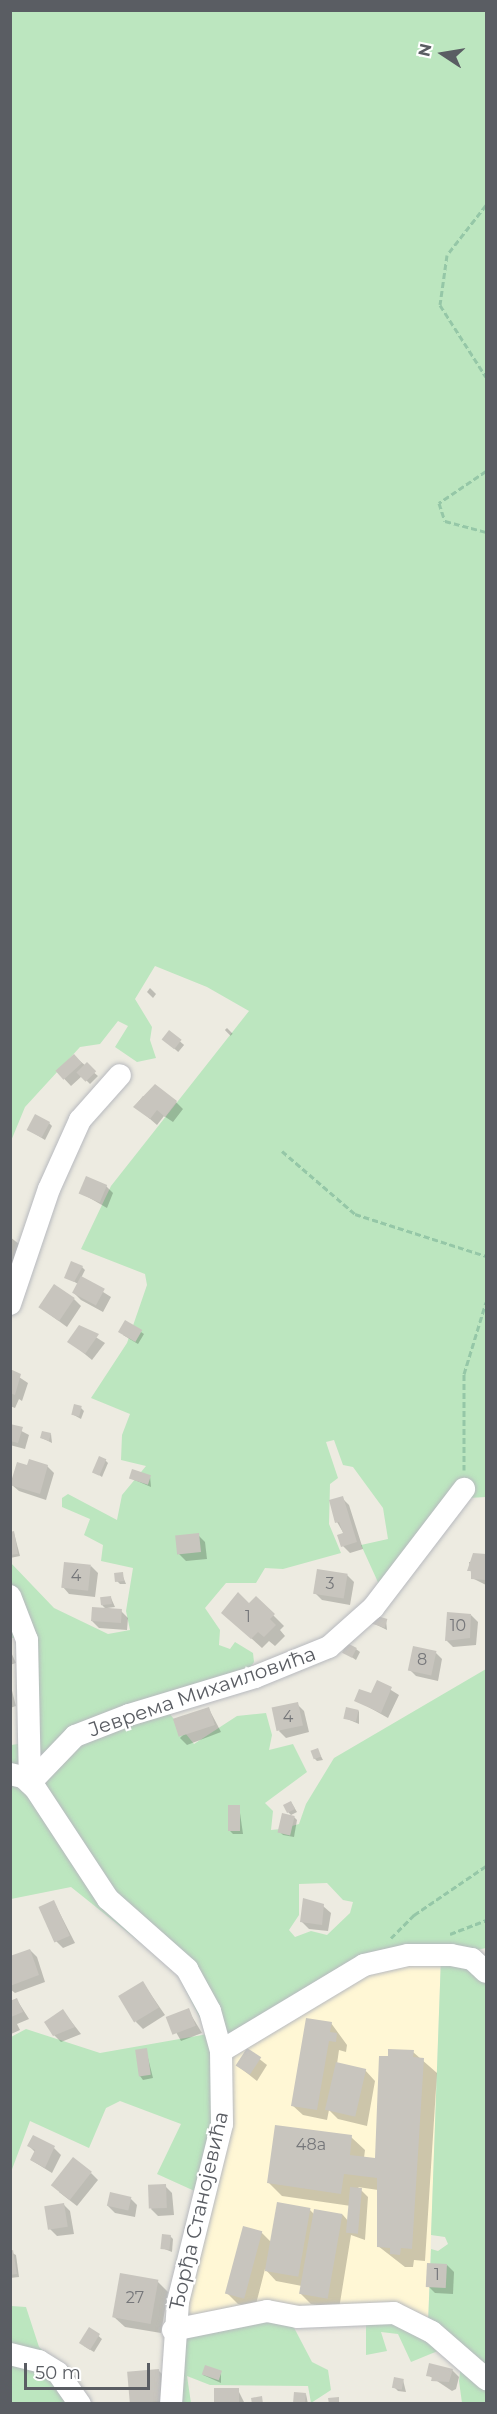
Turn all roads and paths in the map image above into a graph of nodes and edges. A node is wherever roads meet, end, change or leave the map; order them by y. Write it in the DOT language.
graph roads {
  1 [pos="486,205"];
  2 [pos="486,377"];
  3 [pos="486,471"];
  4 [pos="486,532"];
  5 [pos="120,1075"];
  6 [pos="282,1151"];
  7 [pos="486,1256"];
  8 [pos="486,1302"];
  9 [pos="10,1304"];
  10 [pos="464,1489"];
  11 [pos="10,1596"];
  12 [pos="20,1778"];
  13 [pos="486,1866"];
  14 [pos="389,1940"];
  15 [pos="486,1972"];
  16 [pos="220,2051"];
  17 [pos="173,2330"];
  18 [pos="10,2354"];
  19 [pos="486,2379"];
  20 [pos="81,2403"];
  21 [pos="171,2403"];
  1 -- 2 [label="path"];
  3 -- 4 [label="path"];
  5 -- 9 [label="street"];
  6 -- 7 [label="path"];
  8 -- 10 [label="path"];
  10 -- 12 [label="street, Јеврема Михаиловића"];
  11 -- 12 [label="street"];
  12 -- 16 [label="street, Ђорђа Станојевића"];
  13 -- 14 [label="path"];
  15 -- 16 [label="street"];
  16 -- 17 [label="street, Ђорђа Станојевића"];
  17 -- 19 [label="street"];
  17 -- 21 [label="street, Ђорђа Станојевића"];
  18 -- 20 [label="street"];
}
